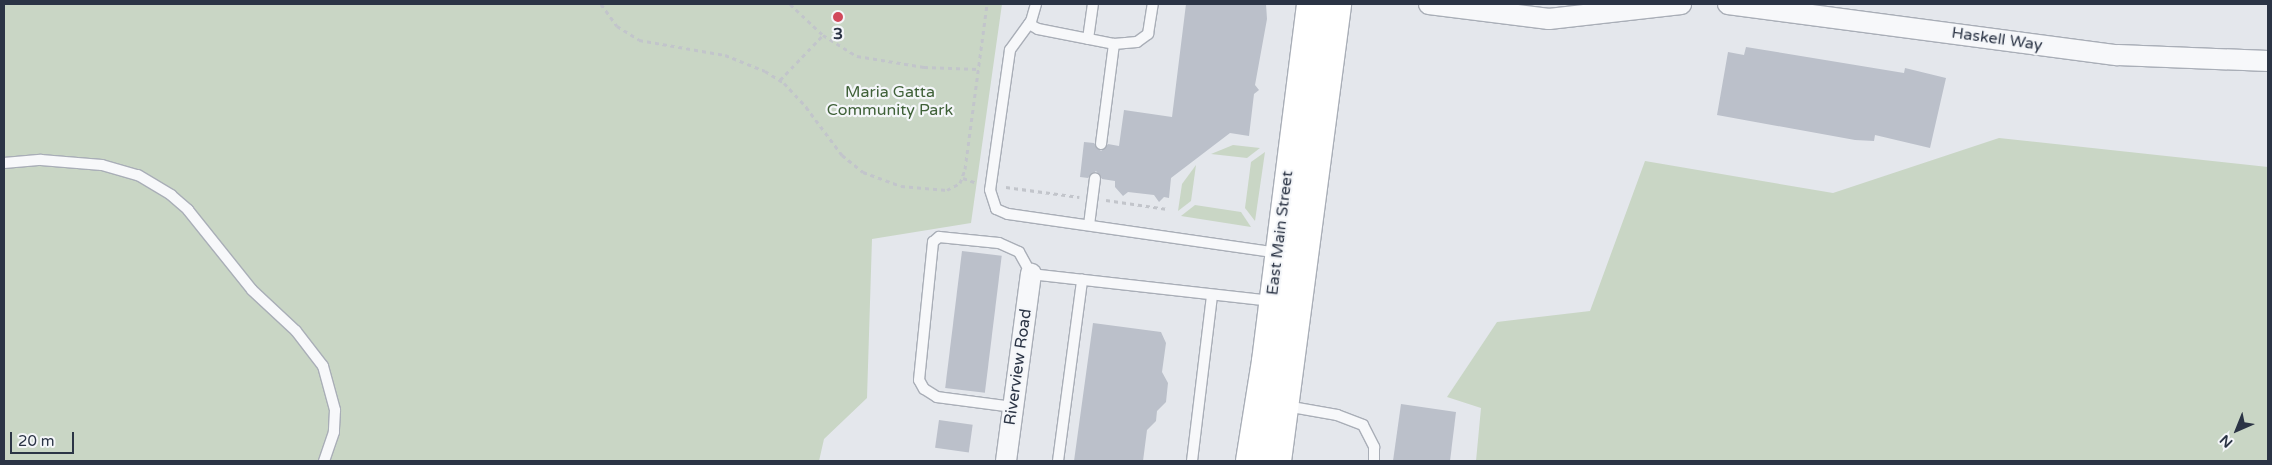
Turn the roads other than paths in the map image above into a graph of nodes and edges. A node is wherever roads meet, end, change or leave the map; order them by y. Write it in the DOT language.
graph roads {
  1 [pos="1036,4"];
  2 [pos="1092,4"];
  3 [pos="1153,4"];
  4 [pos="1311,4"];
  5 [pos="1337,4"];
  6 [pos="1429,4"];
  7 [pos="1682,4"];
  8 [pos="1728,4"];
  9 [pos="1589,10"];
  10 [pos="1029,24"];
  11 [pos="1088,39"];
  12 [pos="1114,44"];
  13 [pos="2268,61"];
  14 [pos="1101,144"];
  15 [pos="4,163"];
  16 [pos="1095,178"];
  17 [pos="1089,225"];
  18 [pos="1278,253"];
  19 [pos="1031,274"];
  20 [pos="1082,280"];
  21 [pos="1212,296"];
  22 [pos="1272,301"];
  23 [pos="1299,302"];
  24 [pos="1284,406"];
  25 [pos="1013,407"];
  26 [pos="324,461"];
  27 [pos="1006,461"];
  28 [pos="1058,461"];
  29 [pos="1192,461"];
  30 [pos="1250,461"];
  31 [pos="1277,461"];
  32 [pos="1374,461"];
  1 -- 10 [label="lane"];
  2 -- 11 [label="lane"];
  3 -- 12 [label="lane"];
  4 -- 18 [label="main road, East Main Street"];
  5 -- 23 [label="main road, East Main Street"];
  6 -- 9 [label="street"];
  7 -- 9 [label="street"];
  8 -- 13 [label="street, Haskell Way"];
  10 -- 11 [label="lane"];
  10 -- 17 [label="lane"];
  11 -- 12 [label="lane"];
  12 -- 14 [label="lane"];
  15 -- 26 [label="lane"];
  16 -- 17 [label="lane"];
  17 -- 18 [label="lane"];
  18 -- 22 [label="main road, East Main Street"];
  19 -- 20 [label="lane"];
  19 -- 25 [label="street, Riverview Road"];
  19 -- 25 [label="lane"];
  20 -- 21 [label="lane"];
  20 -- 28 [label="lane"];
  21 -- 22 [label="lane"];
  21 -- 29 [label="lane"];
  22 -- 23 [label="lane"];
  22 -- 30 [label="main road, East Main Street"];
  23 -- 24 [label="main road, East Main Street"];
  24 -- 31 [label="main road, East Main Street"];
  24 -- 32 [label="lane"];
  25 -- 27 [label="street, Riverview Road"];
}
